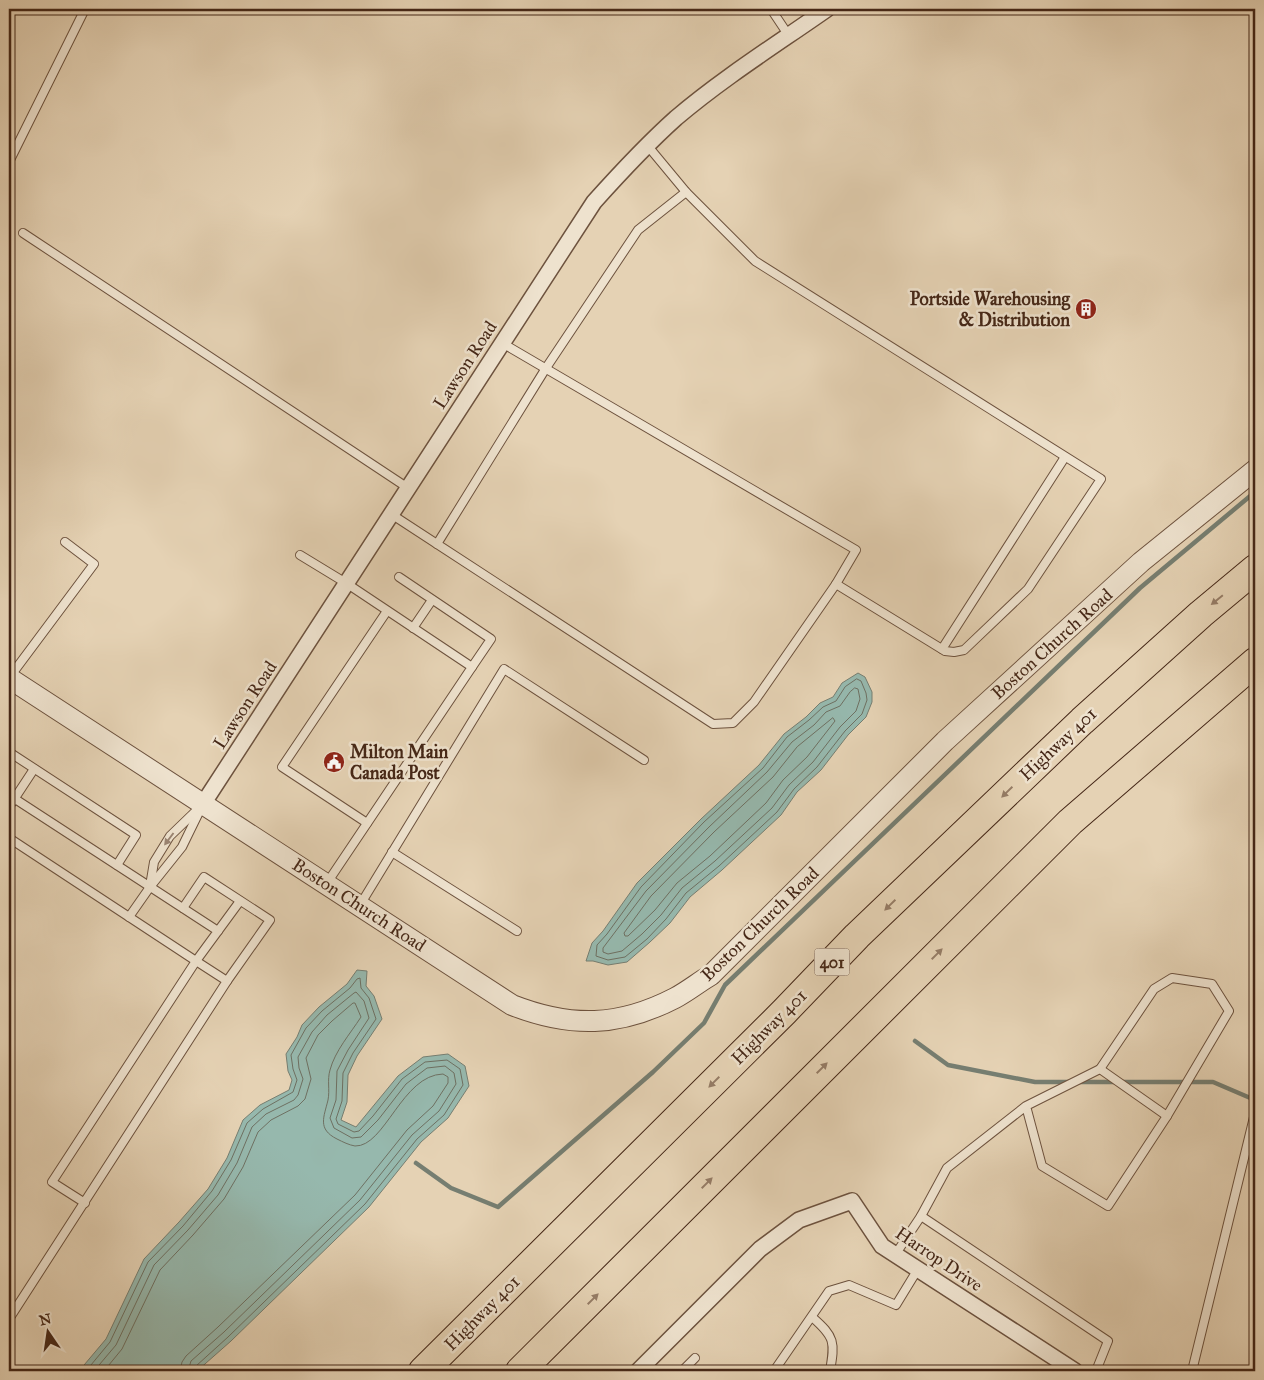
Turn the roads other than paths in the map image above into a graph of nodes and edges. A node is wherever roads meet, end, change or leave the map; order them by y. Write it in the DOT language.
graph roads {
  1 [pos="85,9"];
  2 [pos="771,9"];
  3 [pos="827,9"];
  4 [pos="789,36"];
  5 [pos="647,145"];
  6 [pos="9,162"];
  7 [pos="686,192"];
  8 [pos="23,233"];
  9 [pos="502,343"];
  10 [pos="546,368"];
  11 [pos="1065,457"];
  12 [pos="1255,470"];
  13 [pos="408,488"];
  14 [pos="391,514"];
  15 [pos="65,542"];
  16 [pos="437,544"];
  17 [pos="300,555"];
  18 [pos="1255,569"];
  19 [pos="399,577"];
  20 [pos="346,583"];
  21 [pos="836,584"];
  22 [pos="432,600"];
  23 [pos="387,611"];
  24 [pos="413,628"];
  25 [pos="942,649"];
  26 [pos="1255,662"];
  27 [pos="472,668"];
  28 [pos="9,678"];
  29 [pos="9,752"];
  30 [pos="644,760"];
  31 [pos="34,769"];
  32 [pos="12,796"];
  33 [pos="203,804"];
  34 [pos="9,807"];
  35 [pos="367,823"];
  36 [pos="9,838"];
  37 [pos="392,852"];
  38 [pos="117,865"];
  39 [pos="326,884"];
  40 [pos="150,887"];
  41 [pos="240,901"];
  42 [pos="360,906"];
  43 [pos="183,908"];
  44 [pos="128,917"];
  45 [pos="218,931"];
  46 [pos="517,931"];
  47 [pos="196,961"];
  48 [pos="227,982"];
  49 [pos="1100,1069"];
  50 [pos="1026,1106"];
  51 [pos="1255,1113"];
  52 [pos="1167,1116"];
  53 [pos="85,1202"];
  54 [pos="921,1216"];
  55 [pos="895,1255"];
  56 [pos="918,1269"];
  57 [pos="812,1317"];
  58 [pos="9,1319"];
  59 [pos="695,1358"];
  60 [pos="423,1371"];
  61 [pos="520,1371"];
  62 [pos="638,1371"];
  63 [pos="682,1371"];
  64 [pos="774,1371"];
  65 [pos="830,1371"];
  66 [pos="1075,1371"];
  67 [pos="1096,1371"];
  68 [pos="1192,1371"];
  1 -- 6 [label="lane"];
  2 -- 4 [label="lane"];
  3 -- 4 [label="street, Lawson Road"];
  4 -- 5 [label="street, Lawson Road"];
  5 -- 7 [label="lane"];
  5 -- 9 [label="street, Lawson Road"];
  7 -- 10 [label="lane"];
  7 -- 11 [label="lane"];
  8 -- 13 [label="lane"];
  9 -- 10 [label="lane"];
  9 -- 13 [label="street, Lawson Road"];
  10 -- 16 [label="lane"];
  10 -- 21 [label="lane"];
  11 -- 25 [label="lane"];
  11 -- 25 [label="lane"];
  12 -- 42 [label="street, Boston Church Road"];
  13 -- 14 [label="street, Lawson Road"];
  14 -- 16 [label="lane"];
  14 -- 20 [label="street, Lawson Road"];
  15 -- 28 [label="lane"];
  16 -- 21 [label="lane"];
  17 -- 20 [label="lane"];
  18 -- 60 [label="highway, Highway 401 / 401, one-way"];
  19 -- 22 [label="lane"];
  20 -- 23 [label="lane"];
  20 -- 33 [label="street, Lawson Road"];
  21 -- 25 [label="lane"];
  22 -- 24 [label="lane"];
  22 -- 27 [label="lane"];
  23 -- 24 [label="lane"];
  23 -- 35 [label="lane"];
  24 -- 27 [label="lane"];
  61 -- 26 [label="highway, one-way"];
  27 -- 35 [label="lane"];
  28 -- 33 [label="street, Boston Church Road"];
  29 -- 31 [label="lane"];
  30 -- 37 [label="lane"];
  31 -- 32 [label="lane"];
  31 -- 38 [label="lane"];
  32 -- 34 [label="lane"];
  32 -- 38 [label="lane"];
  33 -- 39 [label="street, Boston Church Road"];
  33 -- 40 [label="lane"];
  33 -- 40 [label="lane, one-way"];
  35 -- 39 [label="lane"];
  36 -- 44 [label="lane"];
  37 -- 42 [label="lane"];
  37 -- 46 [label="lane"];
  38 -- 40 [label="lane"];
  39 -- 42 [label="street, Boston Church Road"];
  40 -- 43 [label="lane"];
  40 -- 44 [label="lane"];
  41 -- 43 [label="lane"];
  41 -- 45 [label="lane"];
  41 -- 48 [label="lane"];
  43 -- 45 [label="lane"];
  44 -- 47 [label="lane"];
  45 -- 47 [label="lane"];
  47 -- 48 [label="lane"];
  47 -- 53 [label="lane"];
  48 -- 53 [label="lane"];
  49 -- 50 [label="lane"];
  49 -- 52 [label="lane"];
  49 -- 52 [label="lane"];
  50 -- 52 [label="lane"];
  50 -- 54 [label="lane"];
  51 -- 68 [label="lane"];
  53 -- 58 [label="lane"];
  54 -- 55 [label="lane"];
  54 -- 67 [label="lane"];
  55 -- 56 [label="street, Harrop Drive"];
  55 -- 62 [label="street, Harrop Drive"];
  56 -- 57 [label="lane"];
  56 -- 66 [label="street, Harrop Drive"];
  57 -- 64 [label="lane"];
  57 -- 65 [label="lane"];
  59 -- 63 [label="lane"];
}
